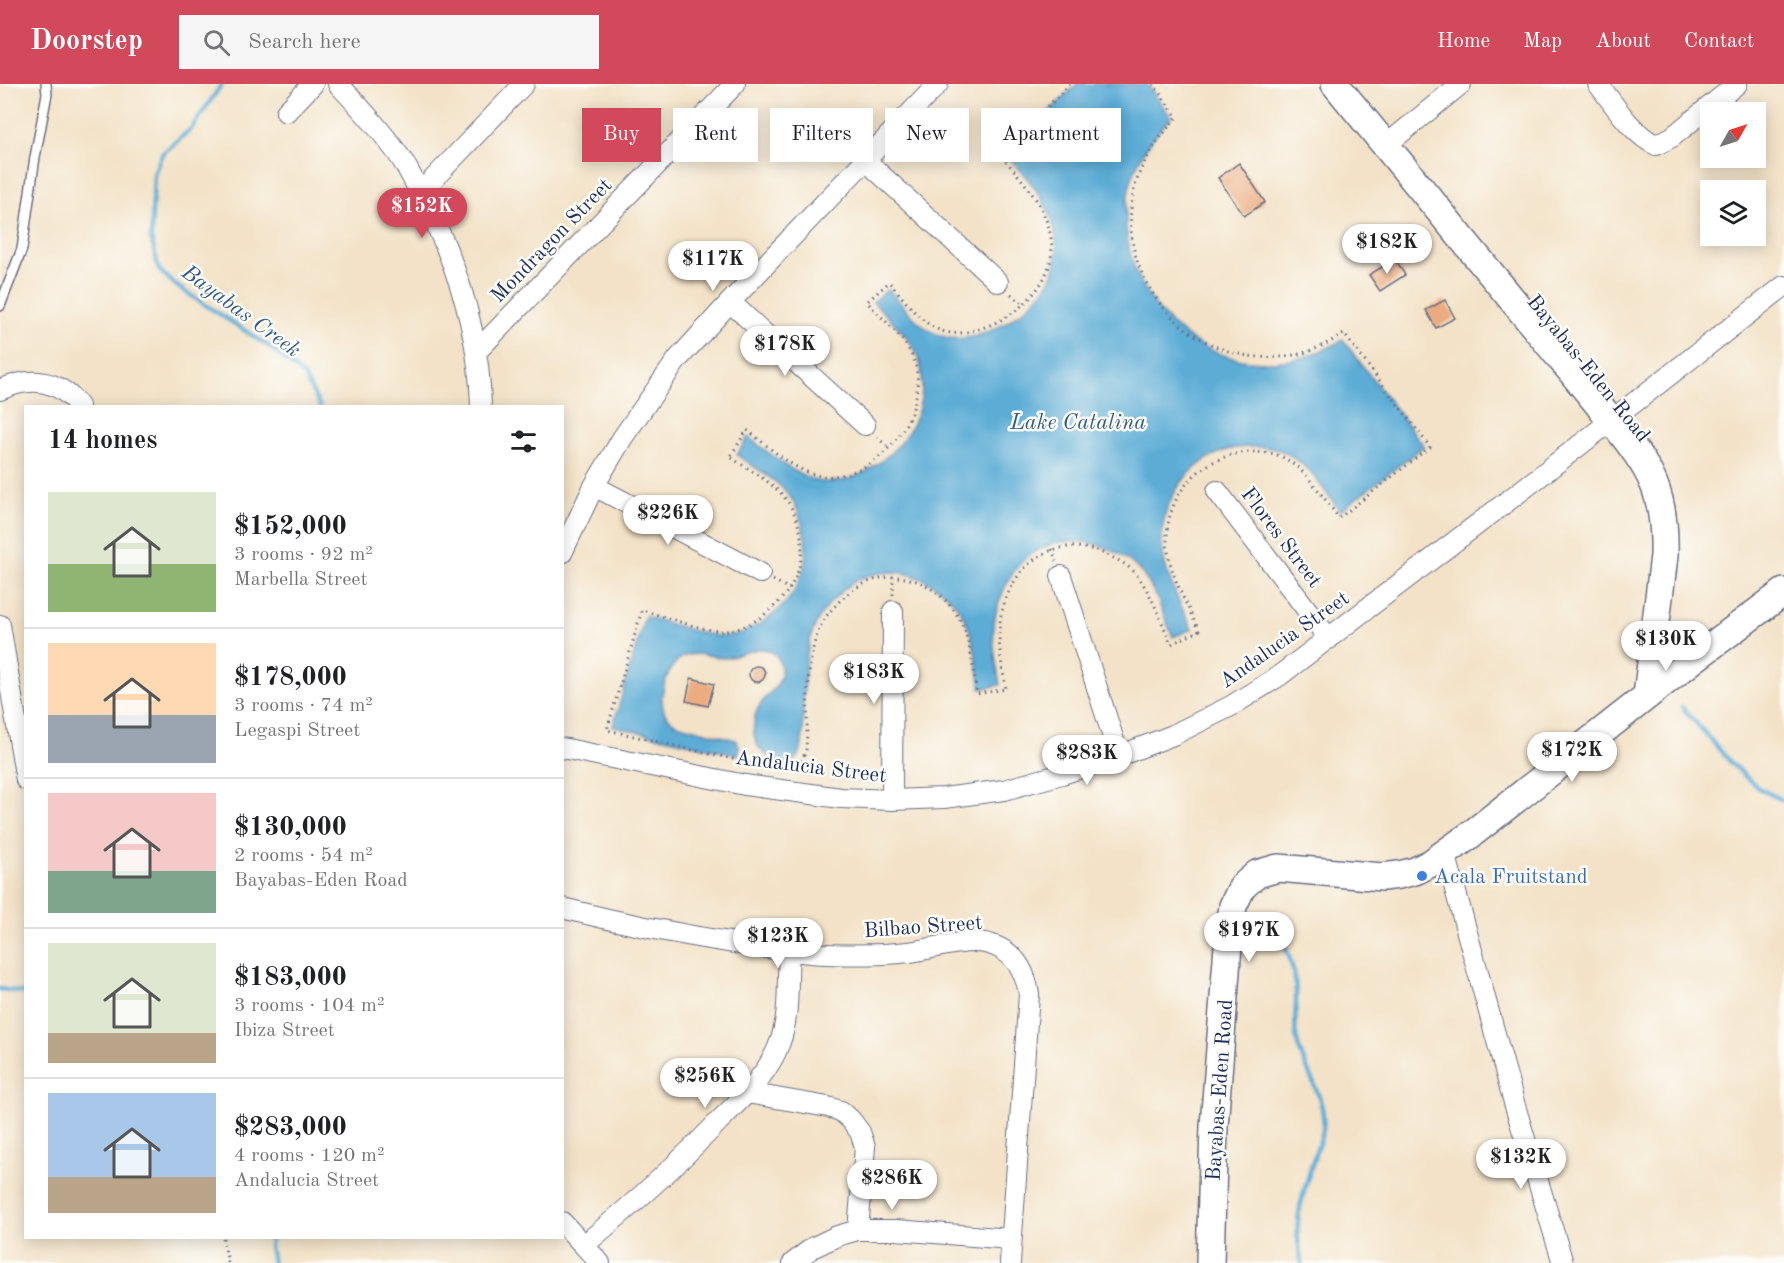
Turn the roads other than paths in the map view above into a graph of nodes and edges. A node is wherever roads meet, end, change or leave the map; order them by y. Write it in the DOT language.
graph roads {
  1 [pos="46,84"];
  2 [pos="313,84"];
  3 [pos="338,84"];
  4 [pos="524,84"];
  5 [pos="735,84"];
  6 [pos="938,84"];
  7 [pos="1335,84"];
  8 [pos="1357,84"];
  9 [pos="1461,84"];
  10 [pos="1598,84"];
  11 [pos="1737,84"];
  12 [pos="286,112"];
  13 [pos="1392,140"];
  14 [pos="873,152"];
  15 [pos="863,162"];
  16 [pos="867,162"];
  17 [pos="420,193"];
  18 [pos="998,282"];
  19 [pos="1784,286"];
  20 [pos="730,302"];
  21 [pos="0,306"];
  22 [pos="476,352"];
  23 [pos="0,390"];
  24 [pos="79,405"];
  25 [pos="481,405"];
  26 [pos="1619,415"];
  27 [pos="865,425"];
  28 [pos="594,486"];
  29 [pos="1217,491"];
  30 [pos="564,549"];
  31 [pos="760,573"];
  32 [pos="1061,576"];
  33 [pos="1784,592"];
  34 [pos="893,611"];
  35 [pos="0,625"];
  36 [pos="1329,639"];
  37 [pos="1671,641"];
  38 [pos="1694,659"];
  39 [pos="1656,688"];
  40 [pos="564,748"];
  41 [pos="1119,756"];
  42 [pos="24,768"];
  43 [pos="892,800"];
  44 [pos="1445,853"];
  45 [pos="564,908"];
  46 [pos="789,951"];
  47 [pos="747,1093"];
  48 [pos="564,1224"];
  49 [pos="858,1230"];
  50 [pos="1011,1239"];
  51 [pos="584,1245"];
  52 [pos="600,1263"];
  53 [pos="793,1263"];
  54 [pos="1010,1263"];
  55 [pos="1210,1263"];
  56 [pos="1563,1263"];
  1 -- 21 [label="lane"];
  2 -- 12 [label="street"];
  3 -- 17 [label="street"];
  4 -- 17 [label="street"];
  5 -- 22 [label="street, Mondragon Street"];
  6 -- 14 [label="street"];
  7 -- 13 [label="street, Bayabas-Eden Road"];
  8 -- 13 [label="street, Bayabas-Eden Road"];
  9 -- 13 [label="street"];
  10 -- 11 [label="street"];
  13 -- 26 [label="street, Bayabas-Eden Road"];
  15 -- 20 [label="street"];
  16 -- 18 [label="street"];
  17 -- 22 [label="street"];
  19 -- 26 [label="street, Andalucia Street"];
  20 -- 27 [label="street"];
  20 -- 28 [label="street"];
  22 -- 25 [label="street"];
  23 -- 24 [label="street"];
  26 -- 36 [label="street, Andalucia Street"];
  26 -- 37 [label="street, Bayabas-Eden Road"];
  26 -- 39 [label="street, Bayabas-Eden Road"];
  28 -- 30 [label="street"];
  28 -- 31 [label="street"];
  29 -- 36 [label="street, Flores Street"];
  32 -- 41 [label="street"];
  33 -- 38 [label="street"];
  34 -- 43 [label="street"];
  35 -- 42 [label="street"];
  36 -- 41 [label="street, Andalucia Street"];
  37 -- 38 [label="street"];
  37 -- 39 [label="street, Bayabas-Eden Road"];
  38 -- 39 [label="street"];
  39 -- 44 [label="street, Bayabas-Eden Road"];
  40 -- 43 [label="street, Andalucia Street"];
  41 -- 43 [label="street, Andalucia Street"];
  44 -- 55 [label="street, Bayabas-Eden Road"];
  44 -- 56 [label="street"];
  45 -- 46 [label="street, Bilbao Street"];
  46 -- 47 [label="street"];
  46 -- 50 [label="street, Bilbao Street"];
  47 -- 49 [label="street"];
  47 -- 51 [label="street"];
  48 -- 51 [label="street"];
  49 -- 50 [label="street"];
  49 -- 53 [label="street"];
  50 -- 54 [label="street, Bilbao Street"];
  51 -- 52 [label="street"];
}
